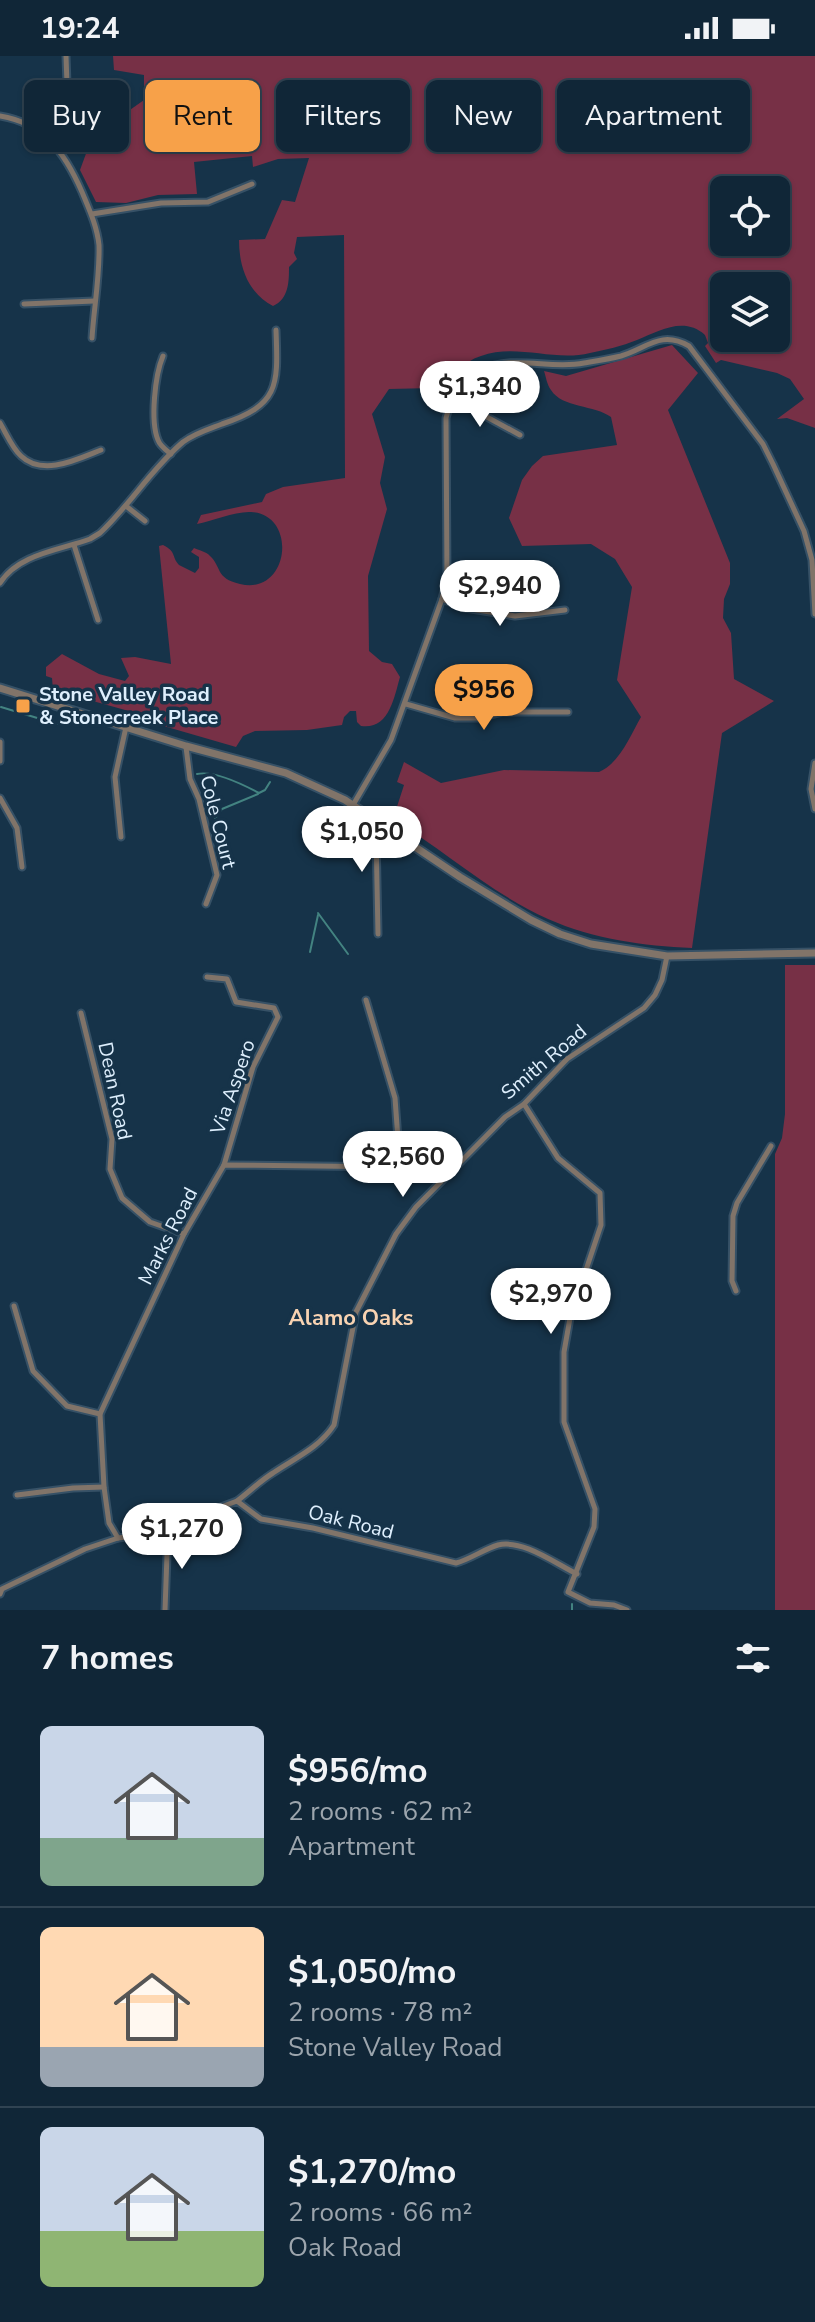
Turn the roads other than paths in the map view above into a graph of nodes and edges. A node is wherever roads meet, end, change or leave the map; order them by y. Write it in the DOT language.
graph roads {
  1 [pos="66,56"];
  2 [pos="67,80"];
  3 [pos="0,116"];
  4 [pos="24,122"];
  5 [pos="61,152"];
  6 [pos="252,184"];
  7 [pos="92,214"];
  8 [pos="94,301"];
  9 [pos="24,304"];
  10 [pos="276,330"];
  11 [pos="92,338"];
  12 [pos="163,356"];
  13 [pos="452,398"];
  14 [pos="0,423"];
  15 [pos="520,435"];
  16 [pos="101,450"];
  17 [pos="171,454"];
  18 [pos="126,506"];
  19 [pos="145,521"];
  20 [pos="74,545"];
  21 [pos="0,583"];
  22 [pos="442,599"];
  23 [pos="565,610"];
  24 [pos="815,614"];
  25 [pos="98,620"];
  26 [pos="0,688"];
  27 [pos="406,704"];
  28 [pos="568,712"];
  29 [pos="126,726"];
  30 [pos="0,742"];
  31 [pos="186,746"];
  32 [pos="0,761"];
  33 [pos="815,763"];
  34 [pos="0,798"];
  35 [pos="353,805"];
  36 [pos="815,809"];
  37 [pos="379,821"];
  38 [pos="121,837"];
  39 [pos="22,867"];
  40 [pos="206,904"];
  41 [pos="378,934"];
  42 [pos="815,953"];
  43 [pos="667,956"];
  44 [pos="207,977"];
  45 [pos="366,1000"];
  46 [pos="81,1013"];
  47 [pos="524,1104"];
  48 [pos="771,1146"];
  49 [pos="224,1165"];
  50 [pos="400,1167"];
  51 [pos="451,1172"];
  52 [pos="184,1234"];
  53 [pos="736,1291"];
  54 [pos="14,1306"];
  55 [pos="100,1414"];
  56 [pos="104,1487"];
  57 [pos="17,1495"];
  58 [pos="237,1501"];
  59 [pos="168,1527"];
  60 [pos="118,1538"];
  61 [pos="577,1574"];
  62 [pos="0,1594"];
  63 [pos="165,1610"];
  64 [pos="627,1610"];
  1 -- 2 [label="street"];
  3 -- 4 [label="street"];
  5 -- 7 [label="street"];
  6 -- 7 [label="street"];
  7 -- 8 [label="street"];
  8 -- 9 [label="street"];
  8 -- 11 [label="street"];
  10 -- 17 [label="street"];
  12 -- 17 [label="street"];
  13 -- 15 [label="street"];
  13 -- 22 [label="street"];
  13 -- 24 [label="street"];
  14 -- 16 [label="street"];
  17 -- 18 [label="street"];
  18 -- 19 [label="street"];
  18 -- 20 [label="street"];
  20 -- 21 [label="street"];
  20 -- 25 [label="street"];
  22 -- 23 [label="street"];
  22 -- 27 [label="street"];
  26 -- 29 [label="street"];
  27 -- 28 [label="street"];
  27 -- 35 [label="street"];
  29 -- 31 [label="street"];
  29 -- 38 [label="street"];
  30 -- 32 [label="street"];
  31 -- 35 [label="street"];
  31 -- 40 [label="street, Cole Court"];
  33 -- 36 [label="street"];
  34 -- 39 [label="street"];
  35 -- 37 [label="street"];
  37 -- 41 [label="street"];
  37 -- 43 [label="street"];
  42 -- 43 [label="street"];
  43 -- 47 [label="street, Smith Road"];
  44 -- 49 [label="street, Via Aspero"];
  45 -- 50 [label="street"];
  46 -- 52 [label="street, Dean Road"];
  47 -- 51 [label="street, Smith Road"];
  47 -- 61 [label="street"];
  48 -- 53 [label="street"];
  49 -- 50 [label="street"];
  49 -- 52 [label="street, Marks Road"];
  50 -- 51 [label="street"];
  51 -- 58 [label="street, Smith Road"];
  52 -- 55 [label="street, Marks Road"];
  54 -- 55 [label="street"];
  55 -- 56 [label="street, Marks Road"];
  56 -- 57 [label="street"];
  56 -- 60 [label="street, Marks Road"];
  58 -- 59 [label="street"];
  58 -- 61 [label="street, Oak Road"];
  59 -- 60 [label="street"];
  59 -- 63 [label="street"];
  60 -- 62 [label="street"];
  61 -- 64 [label="street"];
}
